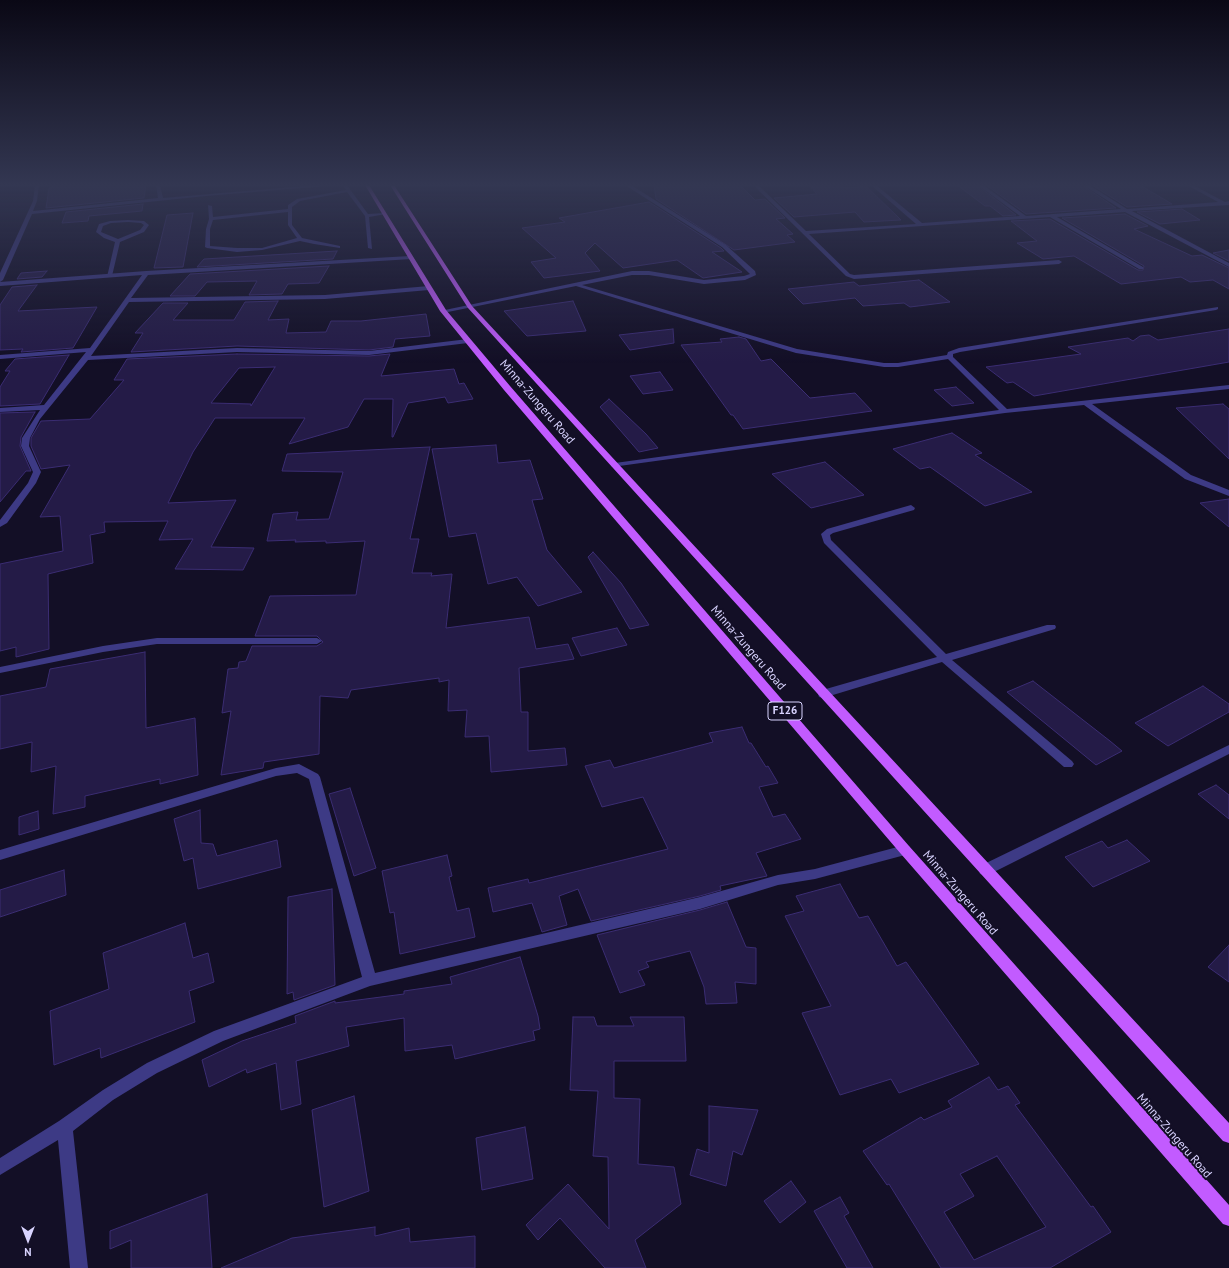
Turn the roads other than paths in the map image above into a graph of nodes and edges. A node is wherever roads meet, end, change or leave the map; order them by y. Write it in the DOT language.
graph roads {
  1 [pos="16,244"];
  2 [pos="117,244"];
  3 [pos="207,244"];
  4 [pos="280,244"];
  5 [pos="321,244"];
  6 [pos="370,244"];
  7 [pos="402,244"];
  8 [pos="430,244"];
  9 [pos="721,244"];
  10 [pos="817,244"];
  11 [pos="1100,244"];
  12 [pos="1190,244"];
  13 [pos="338,247"];
  14 [pos="370,248"];
  15 [pos="410,258"];
  16 [pos="1059,262"];
  17 [pos="1229,265"];
  18 [pos="1140,268"];
  19 [pos="146,273"];
  20 [pos="109,276"];
  21 [pos="0,280"];
  22 [pos="0,284"];
  23 [pos="577,285"];
  24 [pos="428,288"];
  25 [pos="127,300"];
  26 [pos="470,307"];
  27 [pos="1216,308"];
  28 [pos="443,311"];
  29 [pos="468,341"];
  30 [pos="92,350"];
  31 [pos="0,357"];
  32 [pos="950,357"];
  33 [pos="86,358"];
  34 [pos="1229,387"];
  35 [pos="1086,403"];
  36 [pos="46,407"];
  37 [pos="0,410"];
  38 [pos="1005,411"];
  39 [pos="615,465"];
  40 [pos="1229,493"];
  41 [pos="911,508"];
  42 [pos="0,524"];
  43 [pos="1052,627"];
  44 [pos="317,641"];
  45 [pos="944,659"];
  46 [pos="0,670"];
  47 [pos="824,694"];
  48 [pos="1229,748"];
  49 [pos="1068,764"];
  50 [pos="905,850"];
  51 [pos="0,855"];
  52 [pos="984,870"];
  53 [pos="370,980"];
  54 [pos="65,1127"];
  55 [pos="1229,1135"];
  56 [pos="0,1168"];
  57 [pos="1229,1218"];
  58 [pos="80,1268"];
  1 -- 21 [label="street"];
  2 -- 20 [label="lane"];
  3 -- 4 [label="lane"];
  5 -- 13 [label="lane"];
  6 -- 14 [label="lane"];
  7 -- 15 [label="main road, Minna-Zungeru Road / F126"];
  8 -- 26 [label="main road, Minna-Zungeru Road"];
  9 -- 23 [label="street"];
  10 -- 16 [label="street"];
  11 -- 18 [label="street"];
  12 -- 17 [label="street"];
  15 -- 19 [label="street"];
  15 -- 24 [label="main road, Minna-Zungeru Road / F126"];
  19 -- 20 [label="street"];
  19 -- 25 [label="street"];
  20 -- 22 [label="street"];
  23 -- 26 [label="street"];
  23 -- 32 [label="street"];
  24 -- 25 [label="street"];
  24 -- 28 [label="main road, Minna-Zungeru Road / F126"];
  25 -- 30 [label="street"];
  26 -- 28 [label="street"];
  26 -- 39 [label="main road, Minna-Zungeru Road"];
  27 -- 32 [label="street"];
  28 -- 29 [label="main road, Minna-Zungeru Road / F126"];
  29 -- 33 [label="street"];
  29 -- 50 [label="main road, Minna-Zungeru Road / F126"];
  30 -- 31 [label="street"];
  30 -- 33 [label="street"];
  32 -- 38 [label="street"];
  33 -- 36 [label="street"];
  34 -- 35 [label="street"];
  35 -- 38 [label="street"];
  35 -- 40 [label="street"];
  36 -- 37 [label="street"];
  36 -- 42 [label="street"];
  38 -- 39 [label="street"];
  39 -- 47 [label="main road, Minna-Zungeru Road"];
  41 -- 45 [label="street"];
  43 -- 45 [label="street"];
  44 -- 46 [label="street"];
  45 -- 47 [label="street"];
  45 -- 49 [label="street"];
  47 -- 52 [label="main road, Minna-Zungeru Road"];
  48 -- 52 [label="street"];
  50 -- 53 [label="street"];
  50 -- 57 [label="main road, Minna-Zungeru Road / F126"];
  51 -- 53 [label="street"];
  52 -- 55 [label="main road, Minna-Zungeru Road"];
  53 -- 54 [label="street"];
  54 -- 56 [label="street"];
  54 -- 58 [label="street"];
}
